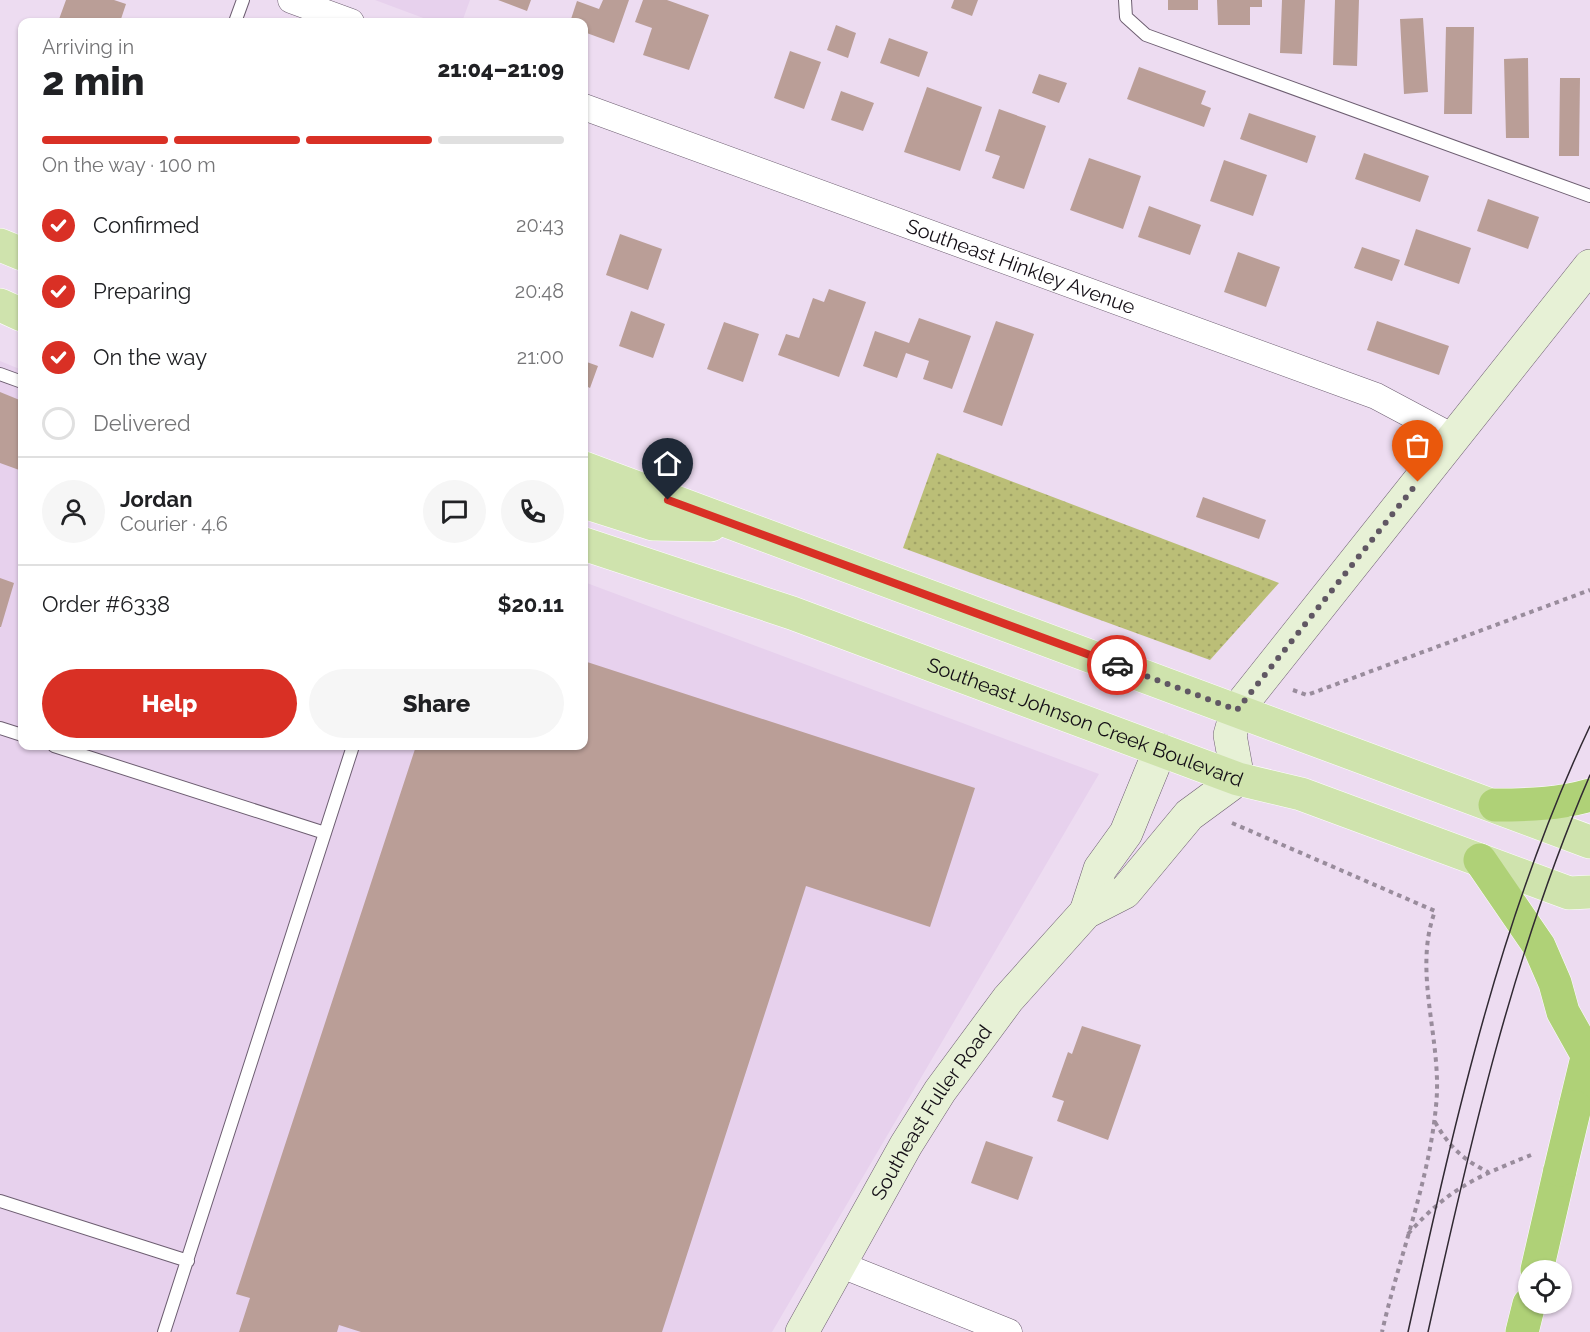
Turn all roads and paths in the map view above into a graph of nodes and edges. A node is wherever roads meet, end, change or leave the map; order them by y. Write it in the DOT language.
graph roads {
  1 [pos="243,0"];
  2 [pos="291,0"];
  3 [pos="1125,0"];
  4 [pos="236,18"];
  5 [pos="340,18"];
  6 [pos="588,108"];
  7 [pos="1590,196"];
  8 [pos="0,245"];
  9 [pos="18,252"];
  10 [pos="1590,266"];
  11 [pos="0,305"];
  12 [pos="18,313"];
  13 [pos="0,317"];
  14 [pos="18,322"];
  15 [pos="0,374"];
  16 [pos="18,381"];
  17 [pos="1454,437"];
  18 [pos="588,470"];
  19 [pos="588,503"];
  20 [pos="733,525"];
  21 [pos="588,545"];
  22 [pos="1590,590"];
  23 [pos="1307,695"];
  24 [pos="1237,710"];
  25 [pos="0,728"];
  26 [pos="18,734"];
  27 [pos="66,750"];
  28 [pos="352,750"];
  29 [pos="1160,750"];
  30 [pos="1238,779"];
  31 [pos="1590,795"];
  32 [pos="1495,806"];
  33 [pos="1230,822"];
  34 [pos="325,833"];
  35 [pos="1590,842"];
  36 [pos="1480,860"];
  37 [pos="1590,892"];
  38 [pos="1086,912"];
  39 [pos="1589,1050"];
  40 [pos="1434,1121"];
  41 [pos="0,1201"];
  42 [pos="1407,1234"];
  43 [pos="1539,1260"];
  44 [pos="188,1261"];
  45 [pos="839,1264"];
  46 [pos="1526,1314"];
  47 [pos="164,1332"];
  48 [pos="802,1332"];
  49 [pos="1009,1332"];
  50 [pos="1382,1332"];
  51 [pos="1522,1332"];
  1 -- 4 [label="lane"];
  2 -- 5 [label="street"];
  3 -- 7 [label="lane"];
  6 -- 17 [label="street, Southeast Hinkley Avenue"];
  8 -- 9 [label="main road"];
  10 -- 17 [label="street"];
  11 -- 12 [label="main road"];
  13 -- 14 [label="main road"];
  15 -- 16 [label="lane"];
  17 -- 24 [label="street"];
  18 -- 20 [label="main road"];
  19 -- 20 [label="main road"];
  20 -- 24 [label="main road"];
  21 -- 29 [label="main road, Southeast Johnson Creek Boulevard"];
  22 -- 23 [label="path"];
  24 -- 30 [label="street"];
  24 -- 32 [label="main road"];
  25 -- 26 [label="lane"];
  27 -- 34 [label="lane"];
  28 -- 34 [label="lane"];
  29 -- 30 [label="main road, Southeast Johnson Creek Boulevard"];
  29 -- 38 [label="street, Southeast Fuller Road"];
  30 -- 36 [label="main road, Southeast Johnson Creek Boulevard"];
  30 -- 38 [label="street, Southeast Fuller Road"];
  31 -- 32 [label="highway"];
  32 -- 35 [label="main road"];
  33 -- 40 [label="path"];
  34 -- 44 [label="lane"];
  36 -- 37 [label="main road, Southeast Johnson Creek Boulevard"];
  36 -- 39 [label="highway"];
  38 -- 45 [label="street, Southeast Fuller Road"];
  39 -- 43 [label="highway, bridge"];
  40 -- 42 [label="path"];
  40 -- 42 [label="path"];
  41 -- 44 [label="lane"];
  42 -- 50 [label="path"];
  44 -- 47 [label="lane"];
  45 -- 48 [label="street, Southeast Fuller Road"];
  45 -- 49 [label="street"];
  46 -- 51 [label="highway"];
}
